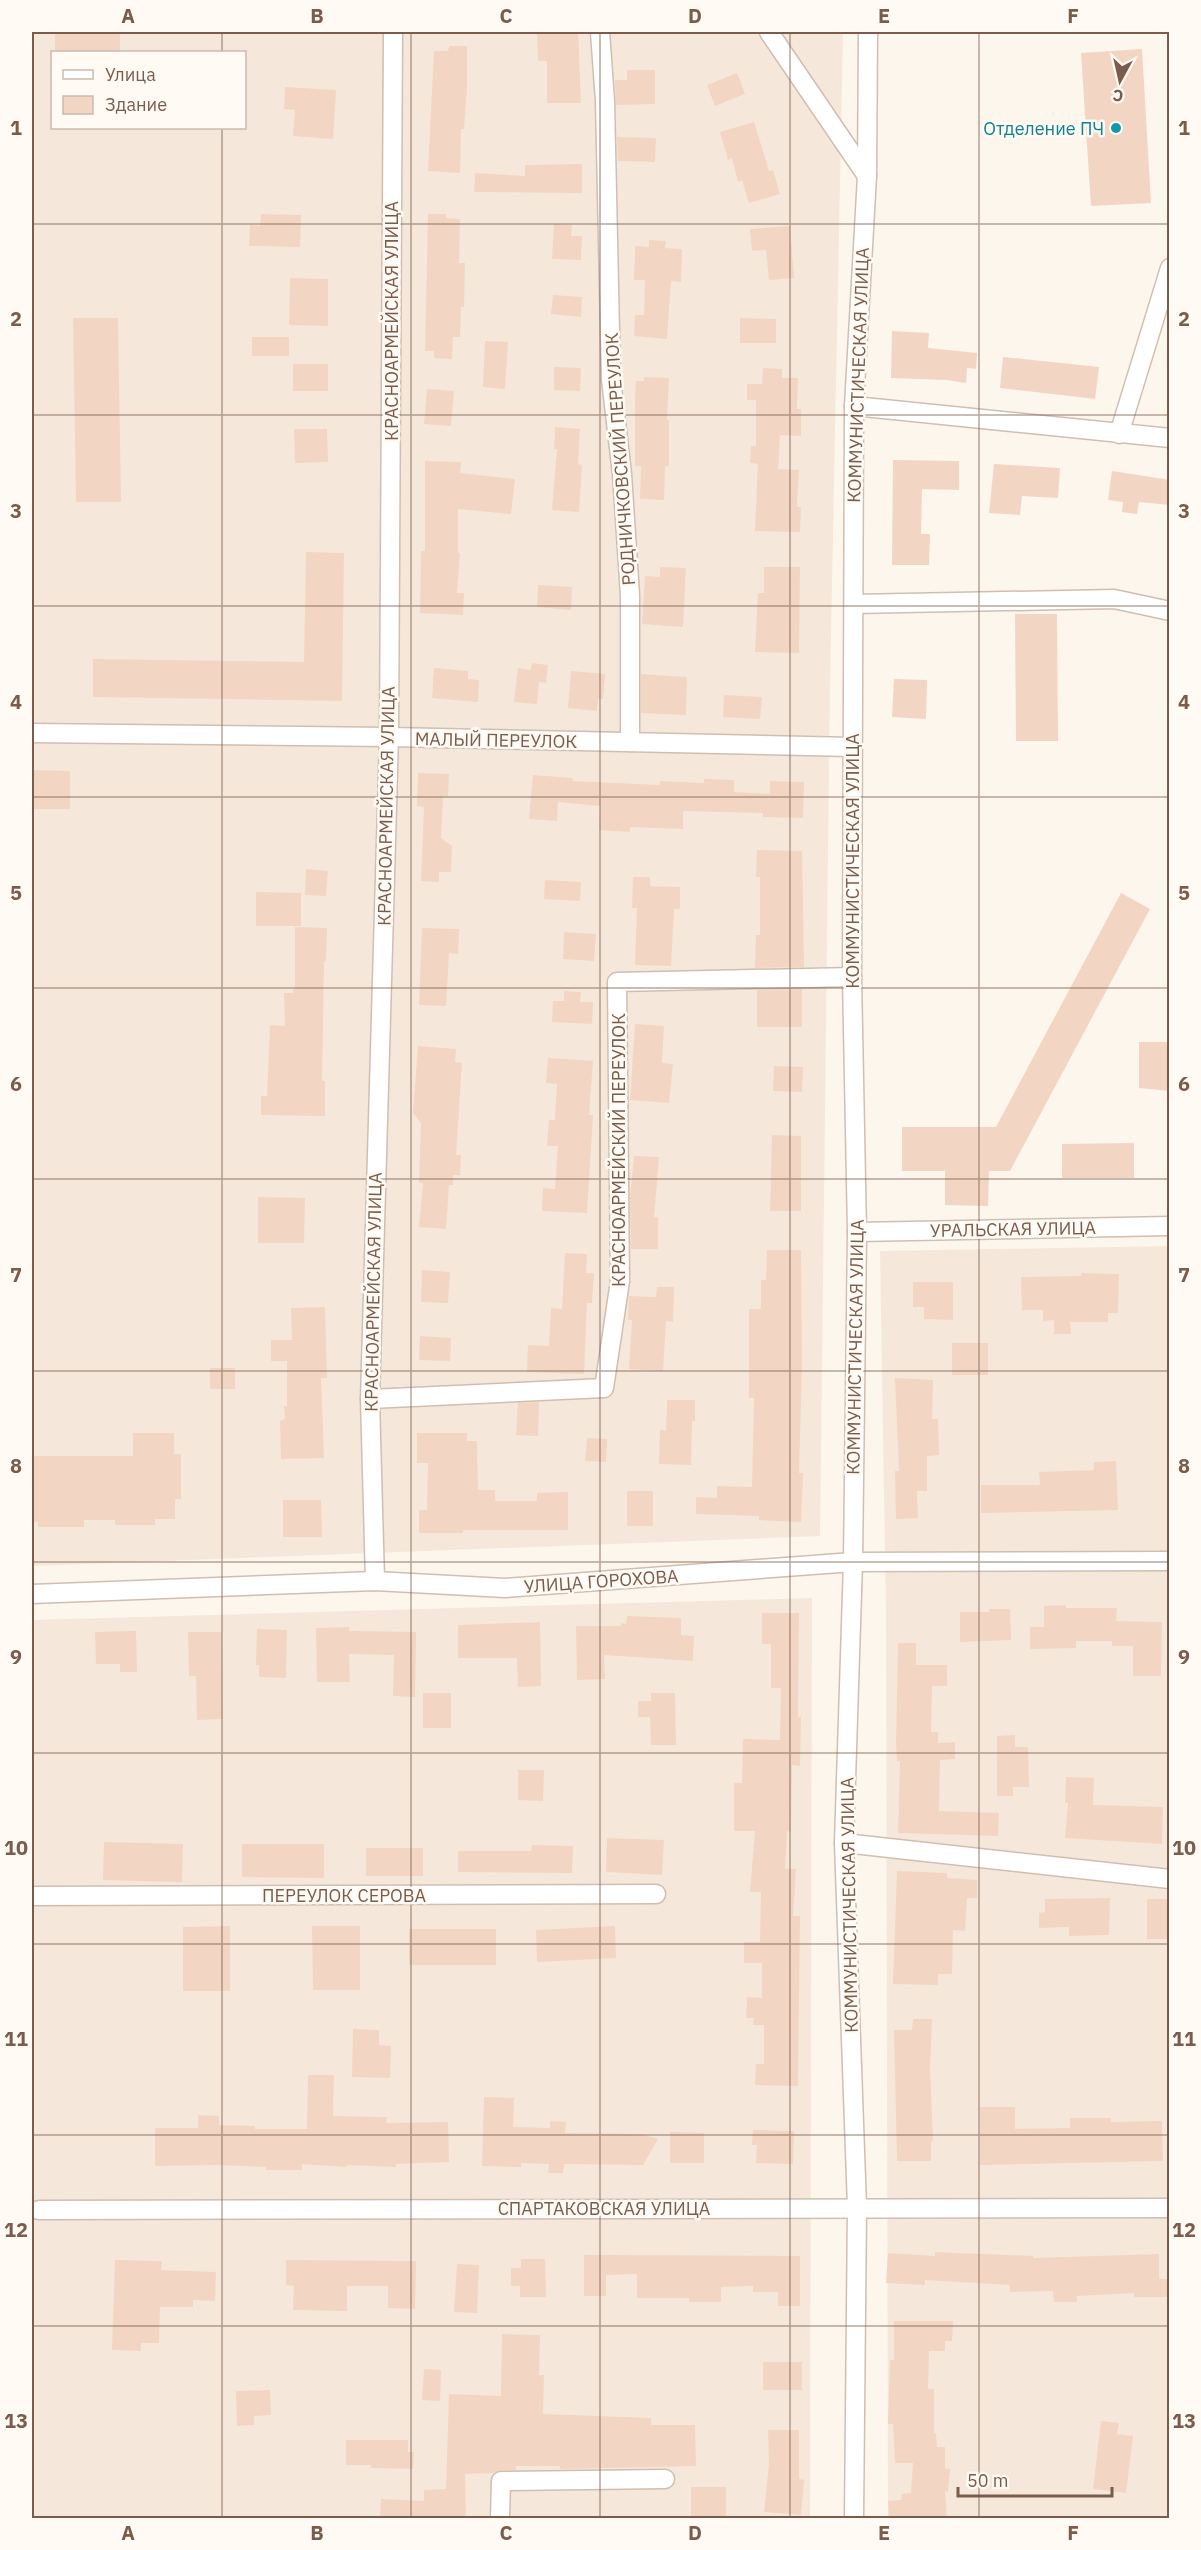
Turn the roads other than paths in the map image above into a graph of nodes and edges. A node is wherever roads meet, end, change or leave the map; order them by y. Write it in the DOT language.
graph roads {
  1 [pos="393,32"];
  2 [pos="600,32"];
  3 [pos="768,32"];
  4 [pos="868,32"];
  5 [pos="867,176"];
  6 [pos="1170,268"];
  7 [pos="854,406"];
  8 [pos="1119,434"];
  9 [pos="1170,438"];
  10 [pos="855,604"];
  11 [pos="1170,611"];
  12 [pos="32,733"];
  13 [pos="389,737"];
  14 [pos="630,742"];
  15 [pos="852,747"];
  16 [pos="852,976"];
  17 [pos="1170,1226"];
  18 [pos="857,1232"];
  19 [pos="370,1399"];
  20 [pos="1170,1561"];
  21 [pos="853,1562"];
  22 [pos="375,1581"];
  23 [pos="32,1594"];
  24 [pos="844,1843"];
  25 [pos="1170,1879"];
  26 [pos="656,1894"];
  27 [pos="32,1896"];
  28 [pos="857,2207"];
  29 [pos="1170,2208"];
  30 [pos="39,2210"];
  31 [pos="665,2479"];
  32 [pos="500,2518"];
  33 [pos="854,2518"];
  1 -- 13 [label="street, КРАСНОАРМЕЙСКАЯ УЛИЦА"];
  2 -- 14 [label="street, РОДНИЧКОВСКИЙ ПЕРЕУЛОК"];
  3 -- 5 [label="street"];
  4 -- 5 [label="street, КОММУНИСТИЧЕСКАЯ УЛИЦА"];
  5 -- 7 [label="street, КОММУНИСТИЧЕСКАЯ УЛИЦА"];
  6 -- 8 [label="street"];
  7 -- 8 [label="street"];
  7 -- 10 [label="street, КОММУНИСТИЧЕСКАЯ УЛИЦА"];
  8 -- 9 [label="street"];
  10 -- 11 [label="street"];
  10 -- 15 [label="street, КОММУНИСТИЧЕСКАЯ УЛИЦА"];
  12 -- 13 [label="street, МАЛЫЙ ПЕРЕУЛОК"];
  13 -- 14 [label="street, МАЛЫЙ ПЕРЕУЛОК"];
  13 -- 19 [label="street, КРАСНОАРМЕЙСКАЯ УЛИЦА"];
  14 -- 15 [label="street, МАЛЫЙ ПЕРЕУЛОК"];
  15 -- 16 [label="street, КОММУНИСТИЧЕСКАЯ УЛИЦА"];
  16 -- 18 [label="street, КОММУНИСТИЧЕСКАЯ УЛИЦА"];
  16 -- 19 [label="street, КРАСНОАРМЕЙСКИЙ ПЕРЕУЛОК"];
  17 -- 18 [label="street, УРАЛЬСКАЯ УЛИЦА"];
  18 -- 21 [label="street, КОММУНИСТИЧЕСКАЯ УЛИЦА"];
  19 -- 22 [label="street, КРАСНОАРМЕЙСКАЯ УЛИЦА"];
  20 -- 21 [label="street, УЛИЦА ГОРОХОВА"];
  21 -- 22 [label="street, УЛИЦА ГОРОХОВА"];
  21 -- 24 [label="street, КОММУНИСТИЧЕСКАЯ УЛИЦА"];
  22 -- 23 [label="street, УЛИЦА ГОРОХОВА"];
  24 -- 25 [label="street"];
  24 -- 28 [label="street, КОММУНИСТИЧЕСКАЯ УЛИЦА"];
  26 -- 27 [label="street, ПЕРЕУЛОК СЕРОВА"];
  28 -- 29 [label="street, СПАРТАКОВСКАЯ УЛИЦА"];
  28 -- 30 [label="street, СПАРТАКОВСКАЯ УЛИЦА"];
  28 -- 33 [label="street, КОММУНИСТИЧЕСКАЯ УЛИЦА"];
  31 -- 32 [label="street"];
}
